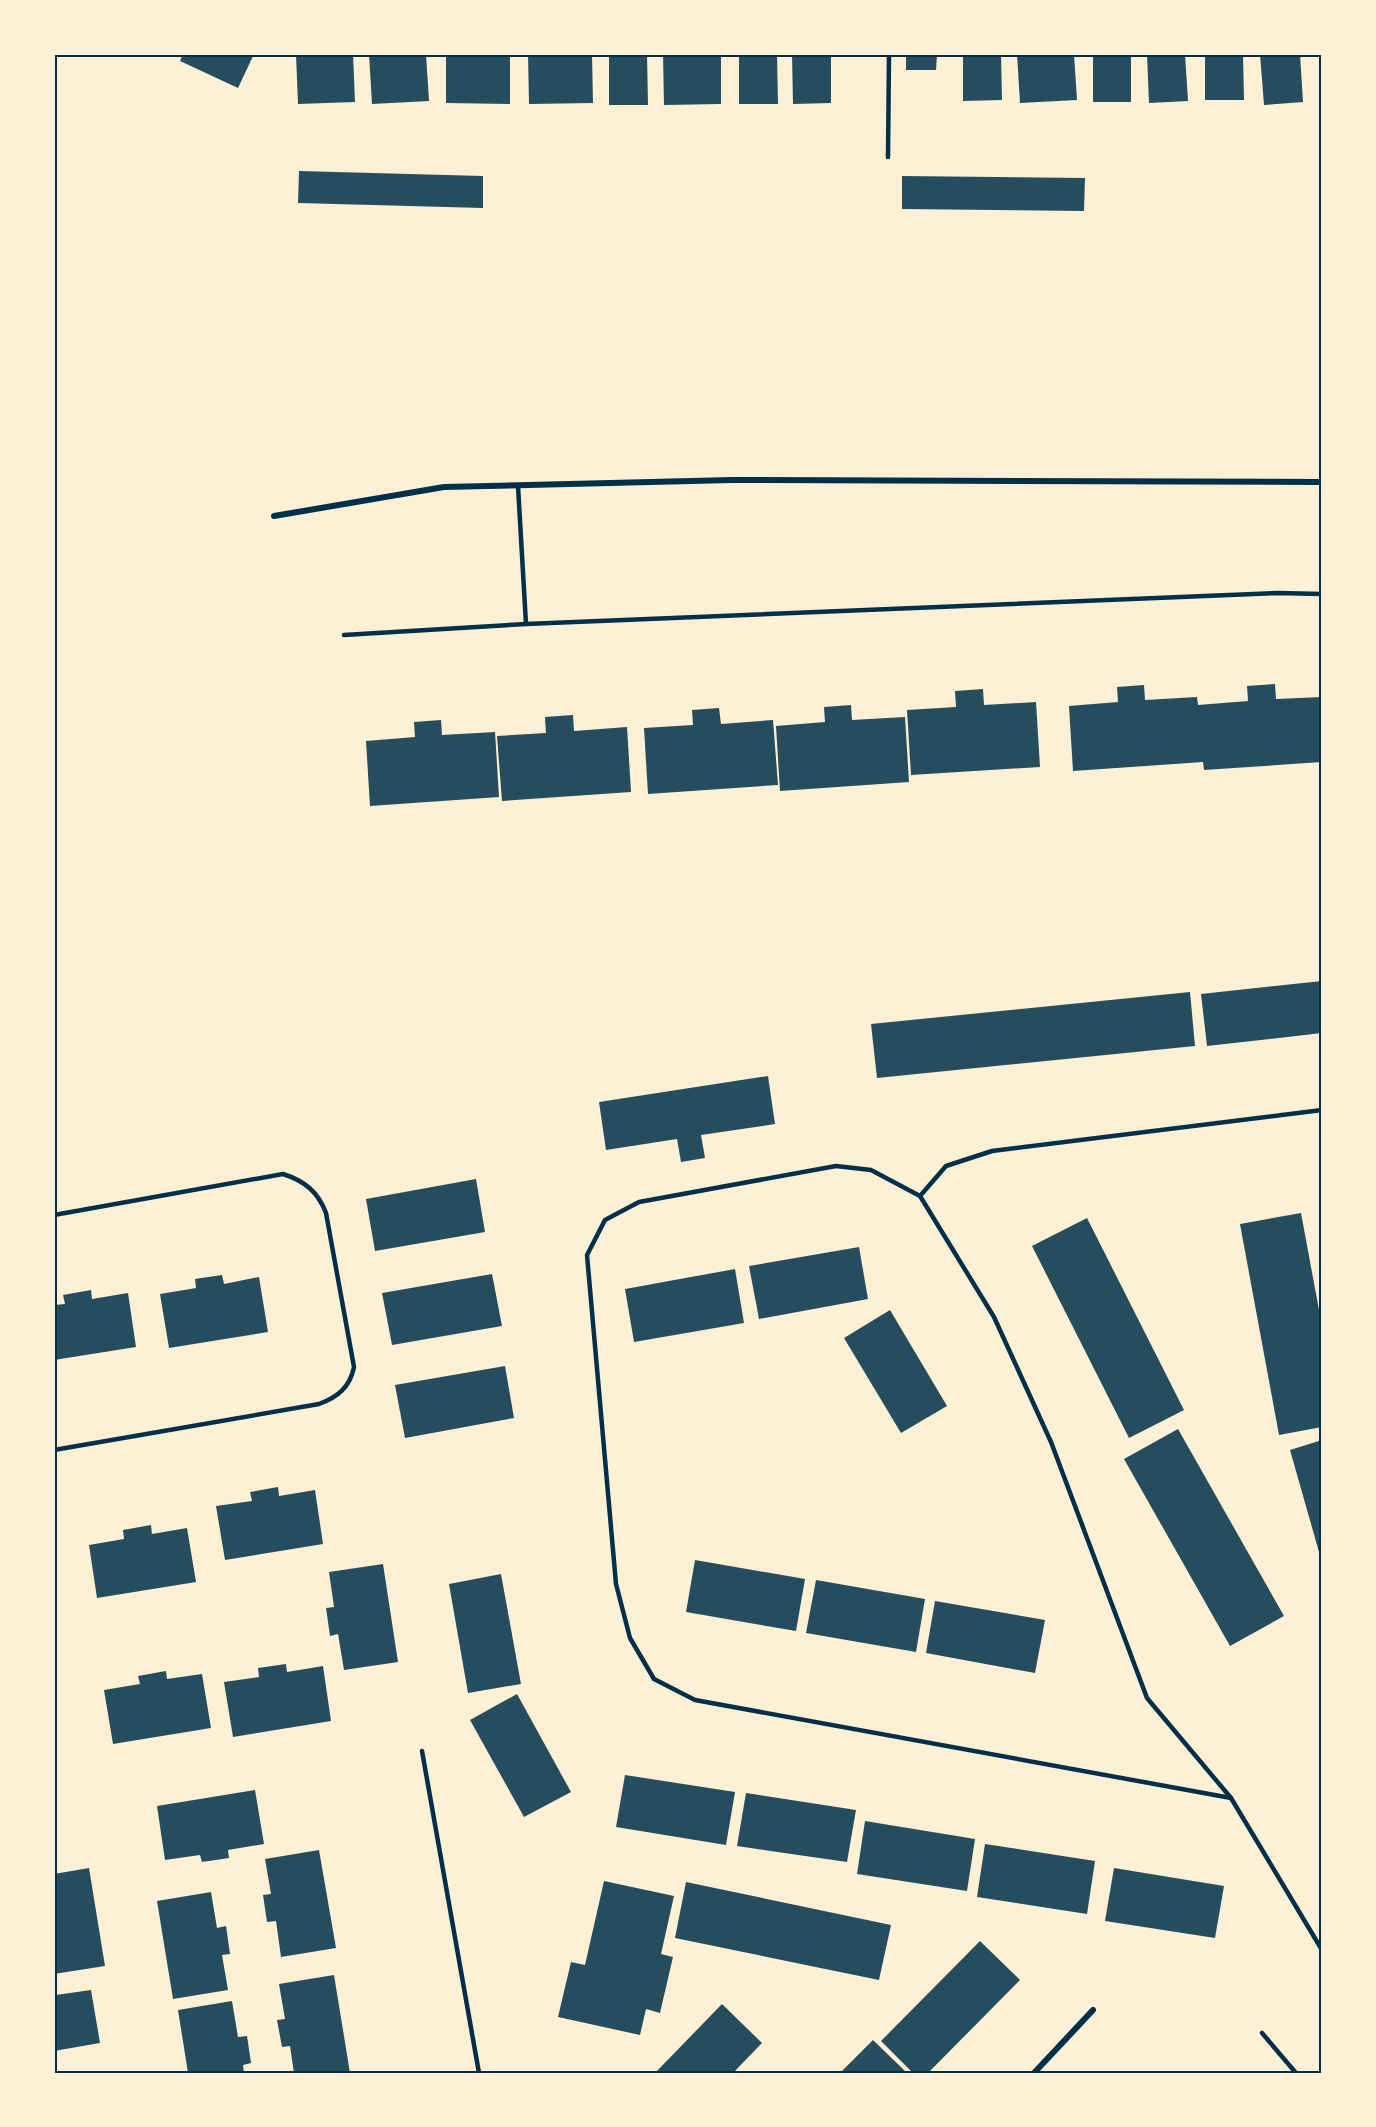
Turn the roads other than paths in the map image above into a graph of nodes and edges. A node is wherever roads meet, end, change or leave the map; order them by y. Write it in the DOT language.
graph roads {
  1 [pos="889,54"];
  2 [pos="888,157"];
  3 [pos="1322,482"];
  4 [pos="518,486"];
  5 [pos="274,516"];
  6 [pos="1322,594"];
  7 [pos="526,624"];
  8 [pos="344,635"];
  9 [pos="1322,1110"];
  10 [pos="920,1196"];
  11 [pos="54,1215"];
  12 [pos="54,1450"];
  13 [pos="422,1751"];
  14 [pos="1231,1798"];
  15 [pos="1322,1950"];
  16 [pos="1093,2010"];
  17 [pos="1262,2033"];
  18 [pos="479,2073"];
  19 [pos="1034,2073"];
  20 [pos="1296,2073"];
  1 -- 2 [label="lane"];
  3 -- 4 [label="street"];
  4 -- 5 [label="street"];
  4 -- 7 [label="lane"];
  6 -- 7 [label="lane"];
  7 -- 8 [label="lane"];
  9 -- 10 [label="lane"];
  10 -- 14 [label="lane"];
  10 -- 14 [label="lane"];
  11 -- 12 [label="lane"];
  13 -- 18 [label="lane"];
  14 -- 15 [label="lane"];
  16 -- 19 [label="street"];
  17 -- 20 [label="lane"];
}
